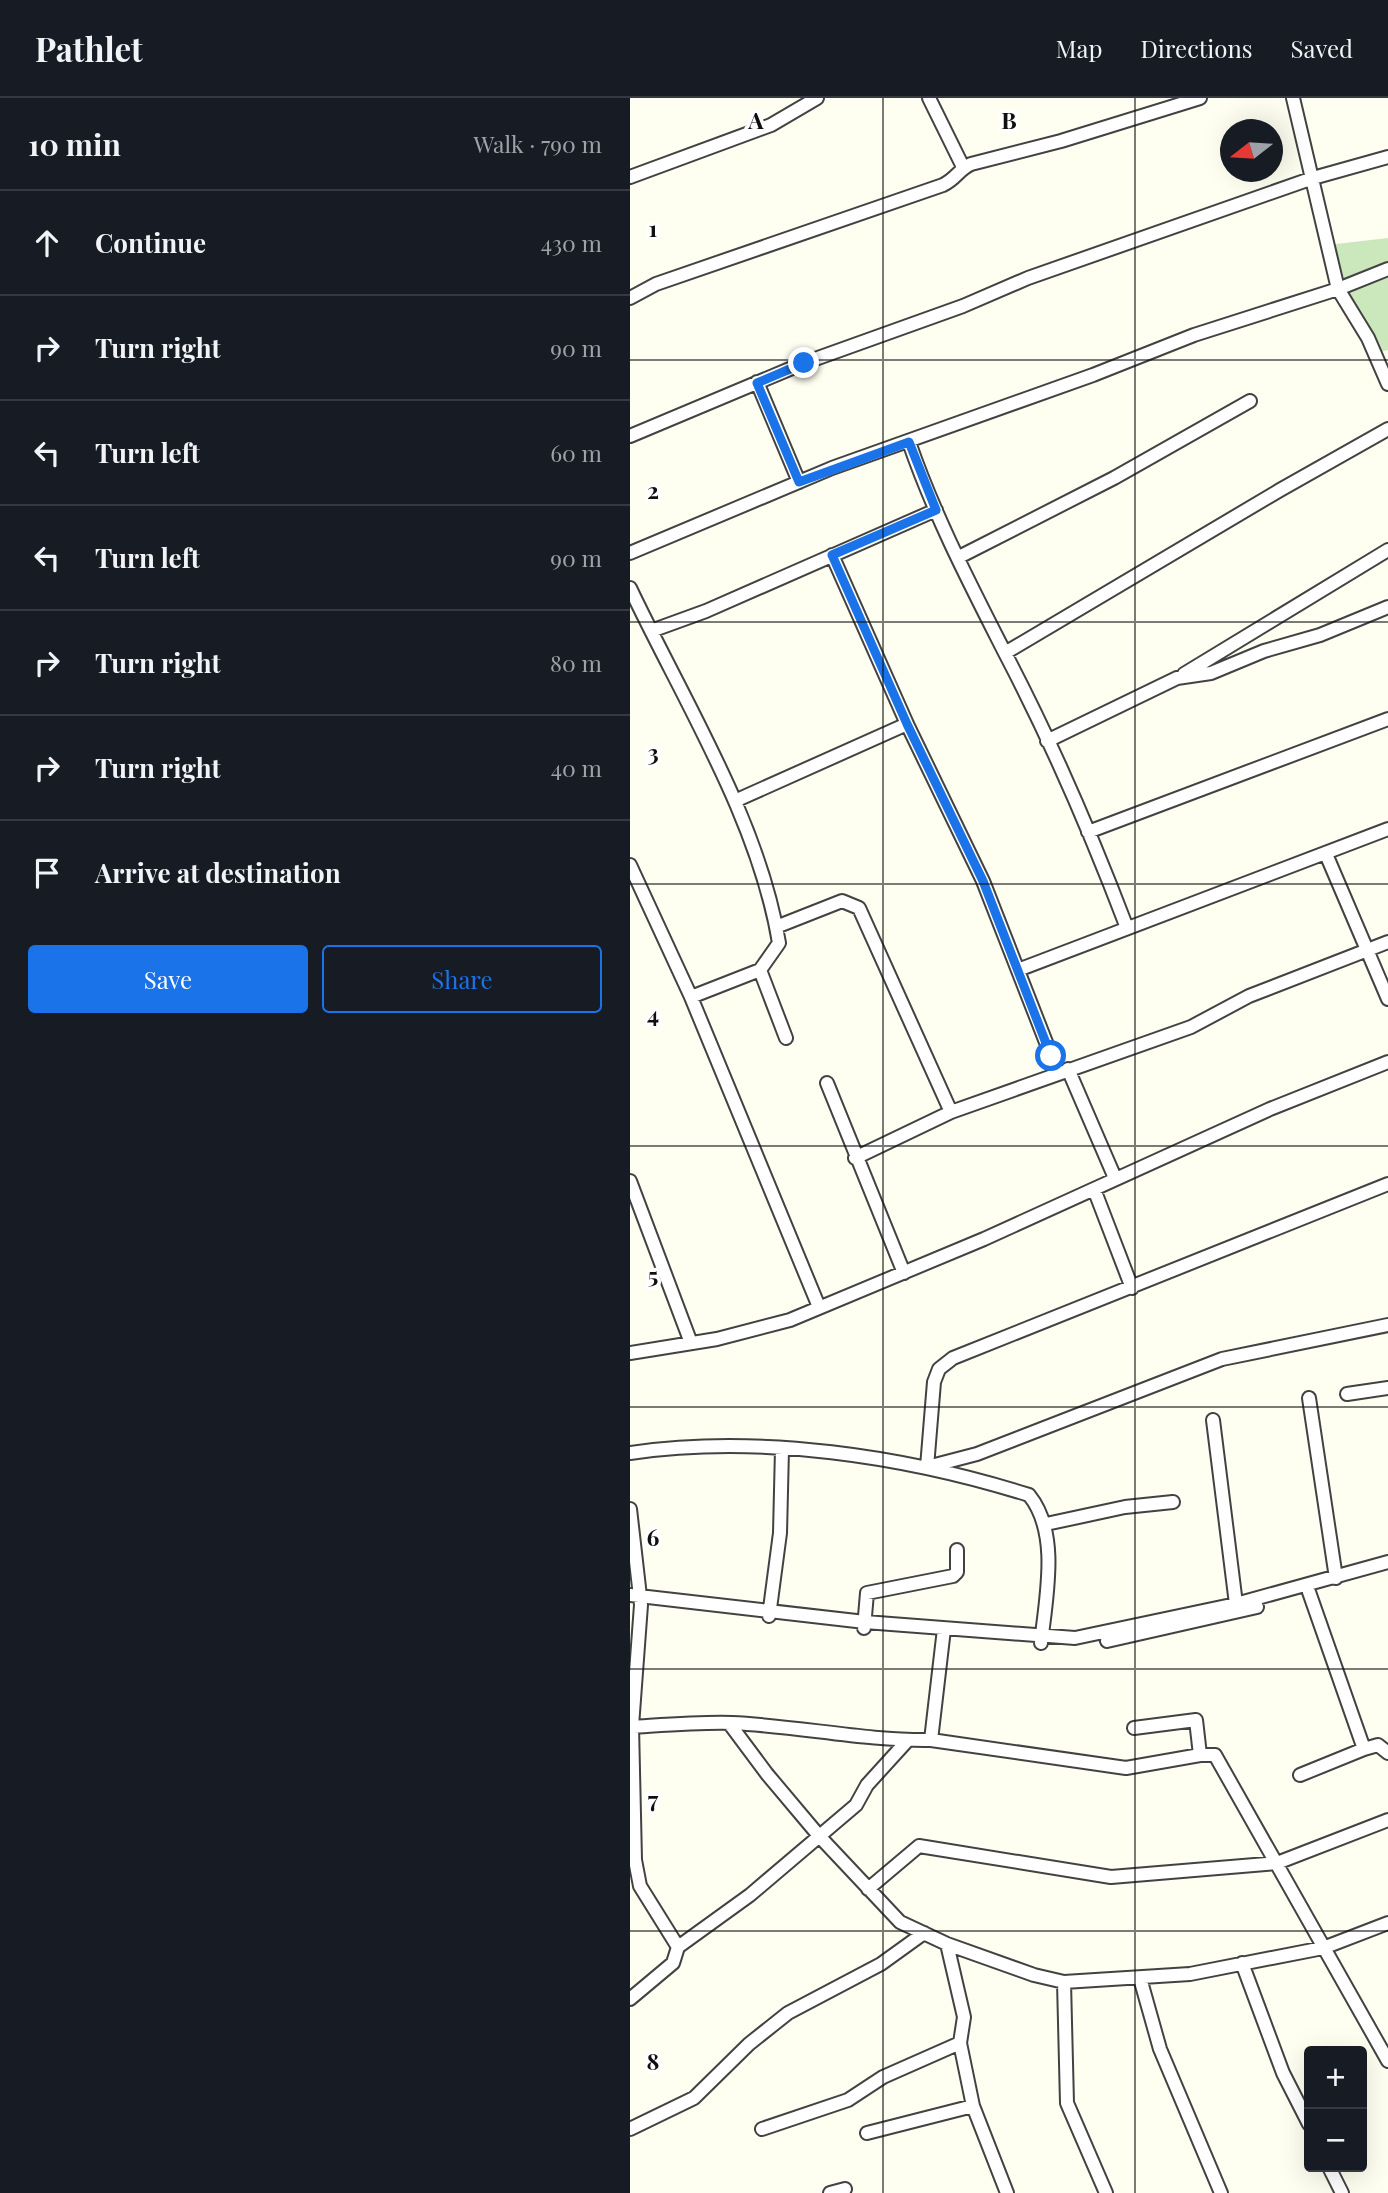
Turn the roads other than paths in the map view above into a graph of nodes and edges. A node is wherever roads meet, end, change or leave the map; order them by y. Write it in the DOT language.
graph roads {
  1 [pos="817,98"];
  2 [pos="929,98"];
  3 [pos="1200,98"];
  4 [pos="1293,98"];
  5 [pos="1388,157"];
  6 [pos="963,167"];
  7 [pos="630,177"];
  8 [pos="1313,178"];
  9 [pos="1388,269"];
  10 [pos="1338,289"];
  11 [pos="630,298"];
  12 [pos="757,383"];
  13 [pos="1388,384"];
  14 [pos="1250,401"];
  15 [pos="1388,429"];
  16 [pos="630,436"];
  17 [pos="909,442"];
  18 [pos="799,482"];
  19 [pos="936,510"];
  20 [pos="1388,550"];
  21 [pos="630,553"];
  22 [pos="832,555"];
  23 [pos="959,557"];
  24 [pos="630,588"];
  25 [pos="1388,607"];
  26 [pos="651,632"];
  27 [pos="1005,653"];
  28 [pos="1177,678"];
  29 [pos="1388,719"];
  30 [pos="907,724"];
  31 [pos="1046,741"];
  32 [pos="737,800"];
  33 [pos="1388,829"];
  34 [pos="1088,832"];
  35 [pos="1326,854"];
  36 [pos="630,865"];
  37 [pos="776,927"];
  38 [pos="1127,928"];
  39 [pos="1388,942"];
  40 [pos="1368,950"];
  41 [pos="760,970"];
  42 [pos="1018,970"];
  43 [pos="691,997"];
  44 [pos="1388,999"];
  45 [pos="786,1038"];
  46 [pos="1388,1062"];
  47 [pos="1063,1071"];
  48 [pos="827,1083"];
  49 [pos="951,1112"];
  50 [pos="855,1158"];
  51 [pos="1115,1178"];
  52 [pos="630,1181"];
  53 [pos="1388,1184"];
  54 [pos="1094,1189"];
  55 [pos="904,1273"];
  56 [pos="1132,1288"];
  57 [pos="819,1307"];
  58 [pos="1388,1325"];
  59 [pos="691,1343"];
  60 [pos="630,1353"];
  61 [pos="1388,1388"];
  62 [pos="1347,1394"];
  63 [pos="1310,1398"];
  64 [pos="1213,1420"];
  65 [pos="782,1449"];
  66 [pos="630,1452"];
  67 [pos="927,1467"];
  68 [pos="1173,1502"];
  69 [pos="630,1509"];
  70 [pos="1046,1524"];
  71 [pos="957,1550"];
  72 [pos="1388,1562"];
  73 [pos="1388,1570"];
  74 [pos="1336,1578"];
  75 [pos="1309,1592"];
  76 [pos="635,1600"];
  77 [pos="1236,1604"];
  78 [pos="770,1615"];
  79 [pos="864,1626"];
  80 [pos="944,1633"];
  81 [pos="1041,1640"];
  82 [pos="633,1674"];
  83 [pos="729,1723"];
  84 [pos="631,1726"];
  85 [pos="1134,1728"];
  86 [pos="931,1740"];
  87 [pos="906,1741"];
  88 [pos="1364,1749"];
  89 [pos="1388,1753"];
  90 [pos="1200,1755"];
  91 [pos="1300,1775"];
  92 [pos="1388,1820"];
  93 [pos="820,1837"];
  94 [pos="1277,1863"];
  95 [pos="868,1889"];
  96 [pos="1388,1923"];
  97 [pos="924,1933"];
  98 [pos="947,1944"];
  99 [pos="678,1947"];
  100 [pos="1323,1948"];
  101 [pos="1241,1963"];
  102 [pos="1140,1978"];
  103 [pos="1063,1982"];
  104 [pos="630,1999"];
  105 [pos="961,2043"];
  106 [pos="1388,2061"];
  107 [pos="973,2106"];
  108 [pos="1304,2114"];
  109 [pos="630,2129"];
  110 [pos="762,2129"];
  111 [pos="867,2133"];
  112 [pos="1332,2172"];
  113 [pos="845,2189"];
  114 [pos="830,2193"];
  115 [pos="1007,2193"];
  116 [pos="1106,2193"];
  117 [pos="1221,2193"];
  118 [pos="1342,2193"];
  1 -- 7 [label="street"];
  2 -- 6 [label="street"];
  3 -- 6 [label="street"];
  4 -- 8 [label="street"];
  5 -- 8 [label="street"];
  6 -- 11 [label="street"];
  8 -- 10 [label="street"];
  8 -- 12 [label="street"];
  9 -- 10 [label="street"];
  10 -- 13 [label="street"];
  10 -- 17 [label="street"];
  12 -- 16 [label="street"];
  12 -- 18 [label="street"];
  14 -- 23 [label="street"];
  15 -- 27 [label="street"];
  17 -- 18 [label="street"];
  17 -- 19 [label="street"];
  18 -- 21 [label="street"];
  19 -- 22 [label="street"];
  19 -- 23 [label="street"];
  20 -- 28 [label="street"];
  22 -- 26 [label="street"];
  22 -- 30 [label="street"];
  23 -- 27 [label="street"];
  24 -- 26 [label="street"];
  25 -- 28 [label="street"];
  26 -- 32 [label="street"];
  27 -- 31 [label="street"];
  28 -- 31 [label="street"];
  29 -- 34 [label="street"];
  30 -- 32 [label="street"];
  30 -- 42 [label="street"];
  31 -- 34 [label="street"];
  32 -- 37 [label="street"];
  33 -- 35 [label="street"];
  34 -- 38 [label="street"];
  35 -- 38 [label="street"];
  35 -- 40 [label="street"];
  36 -- 43 [label="street"];
  37 -- 41 [label="street"];
  37 -- 49 [label="street"];
  38 -- 42 [label="street"];
  39 -- 40 [label="street"];
  40 -- 44 [label="street"];
  40 -- 47 [label="street"];
  41 -- 43 [label="street"];
  41 -- 45 [label="street"];
  42 -- 47 [label="street"];
  43 -- 57 [label="street"];
  46 -- 51 [label="street"];
  47 -- 49 [label="street"];
  47 -- 51 [label="street"];
  48 -- 50 [label="street"];
  49 -- 50 [label="street"];
  50 -- 55 [label="street"];
  51 -- 54 [label="street"];
  52 -- 59 [label="street"];
  53 -- 56 [label="street"];
  54 -- 55 [label="street"];
  54 -- 56 [label="street"];
  55 -- 57 [label="street"];
  56 -- 67 [label="street"];
  57 -- 59 [label="street"];
  58 -- 67 [label="street"];
  59 -- 60 [label="street"];
  61 -- 62 [label="street"];
  63 -- 74 [label="street"];
  64 -- 77 [label="street"];
  65 -- 66 [label="street"];
  65 -- 67 [label="street"];
  65 -- 78 [label="street"];
  67 -- 70 [label="street"];
  68 -- 70 [label="street"];
  69 -- 76 [label="street"];
  70 -- 81 [label="street"];
  71 -- 79 [label="street"];
  72 -- 74 [label="street"];
  73 -- 75 [label="street"];
  74 -- 77 [label="street"];
  75 -- 81 [label="street"];
  75 -- 88 [label="street"];
  76 -- 78 [label="street"];
  76 -- 82 [label="street"];
  77 -- 81 [label="street"];
  78 -- 79 [label="street"];
  79 -- 80 [label="street"];
  80 -- 81 [label="street"];
  80 -- 86 [label="street"];
  82 -- 84 [label="street"];
  83 -- 84 [label="street"];
  83 -- 87 [label="street"];
  83 -- 93 [label="street"];
  84 -- 99 [label="street"];
  85 -- 90 [label="street"];
  86 -- 87 [label="street"];
  86 -- 90 [label="street"];
  87 -- 93 [label="street"];
  88 -- 89 [label="street"];
  88 -- 91 [label="street"];
  90 -- 94 [label="street"];
  92 -- 94 [label="street"];
  93 -- 95 [label="street"];
  93 -- 99 [label="street"];
  94 -- 95 [label="street"];
  94 -- 100 [label="street"];
  95 -- 97 [label="street"];
  96 -- 100 [label="street"];
  97 -- 98 [label="street"];
  97 -- 109 [label="street"];
  98 -- 103 [label="street"];
  98 -- 105 [label="street"];
  99 -- 104 [label="street"];
  100 -- 101 [label="street"];
  100 -- 106 [label="street"];
  101 -- 102 [label="street"];
  101 -- 108 [label="street"];
  102 -- 103 [label="street"];
  102 -- 117 [label="street"];
  103 -- 116 [label="street"];
  105 -- 107 [label="street"];
  105 -- 110 [label="street"];
  107 -- 111 [label="street"];
  107 -- 115 [label="street"];
  112 -- 118 [label="street"];
  113 -- 114 [label="street"];
}
